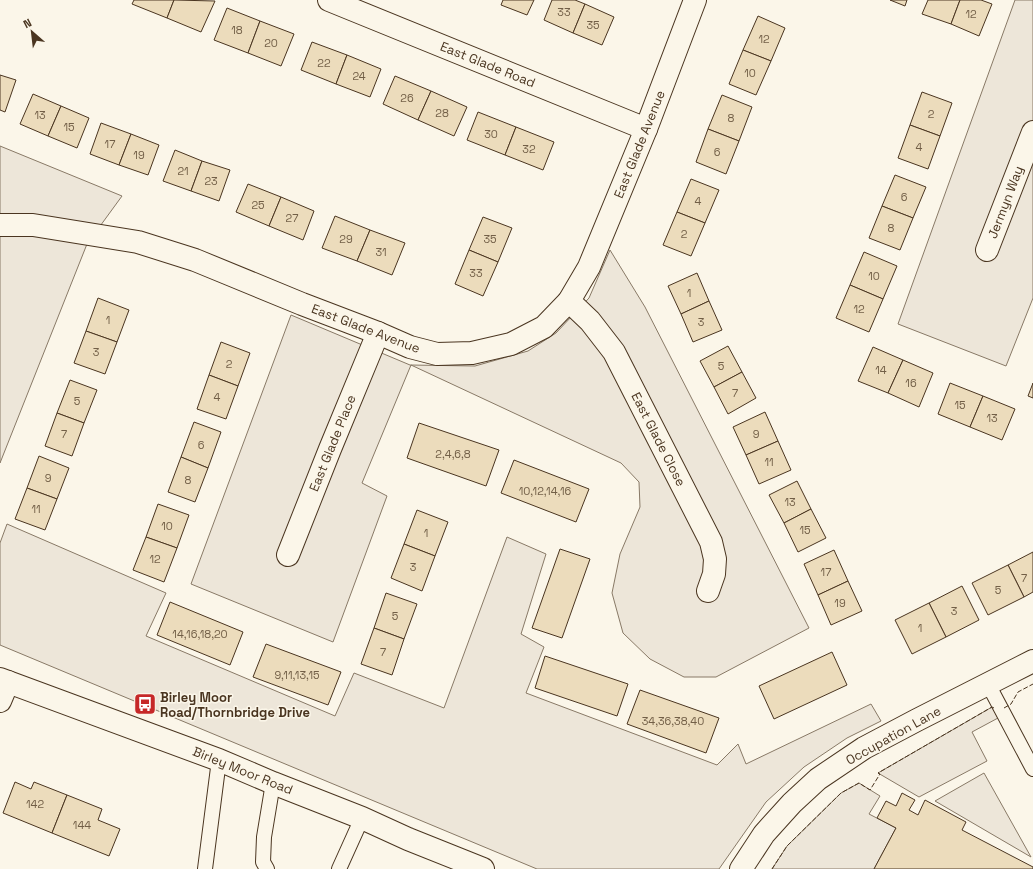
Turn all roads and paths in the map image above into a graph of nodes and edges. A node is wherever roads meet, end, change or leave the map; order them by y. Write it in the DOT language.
graph roads {
  1 [pos="329,0"];
  2 [pos="695,0"];
  3 [pos="646,129"];
  4 [pos="1033,132"];
  5 [pos="0,225"];
  6 [pos="987,250"];
  7 [pos="569,302"];
  8 [pos="378,333"];
  9 [pos="288,554"];
  10 [pos="708,591"];
  11 [pos="1033,661"];
  12 [pos="988,684"];
  13 [pos="3,687"];
  14 [pos="219,760"];
  15 [pos="1033,769"];
  16 [pos="273,783"];
  17 [pos="362,818"];
  18 [pos="205,869"];
  19 [pos="267,869"];
  20 [pos="339,869"];
  21 [pos="483,869"];
  22 [pos="741,869"];
  1 -- 3 [label="street, East Glade Road"];
  2 -- 3 [label="street, East Glade Avenue"];
  3 -- 7 [label="street, East Glade Avenue"];
  4 -- 6 [label="street, Jermyn Way"];
  5 -- 8 [label="street, East Glade Avenue"];
  7 -- 8 [label="street, East Glade Avenue"];
  7 -- 10 [label="street, East Glade Close"];
  8 -- 9 [label="street, East Glade Place"];
  11 -- 12 [label="street, Occupation Lane"];
  12 -- 15 [label="lane"];
  12 -- 22 [label="street, Occupation Lane"];
  13 -- 14 [label="street, Birley Moor Road"];
  14 -- 16 [label="street, Birley Moor Road"];
  14 -- 18 [label="lane"];
  16 -- 17 [label="street, Birley Moor Road"];
  16 -- 19 [label="lane"];
  17 -- 20 [label="lane"];
  17 -- 21 [label="street, Birley Moor Road"];
}
